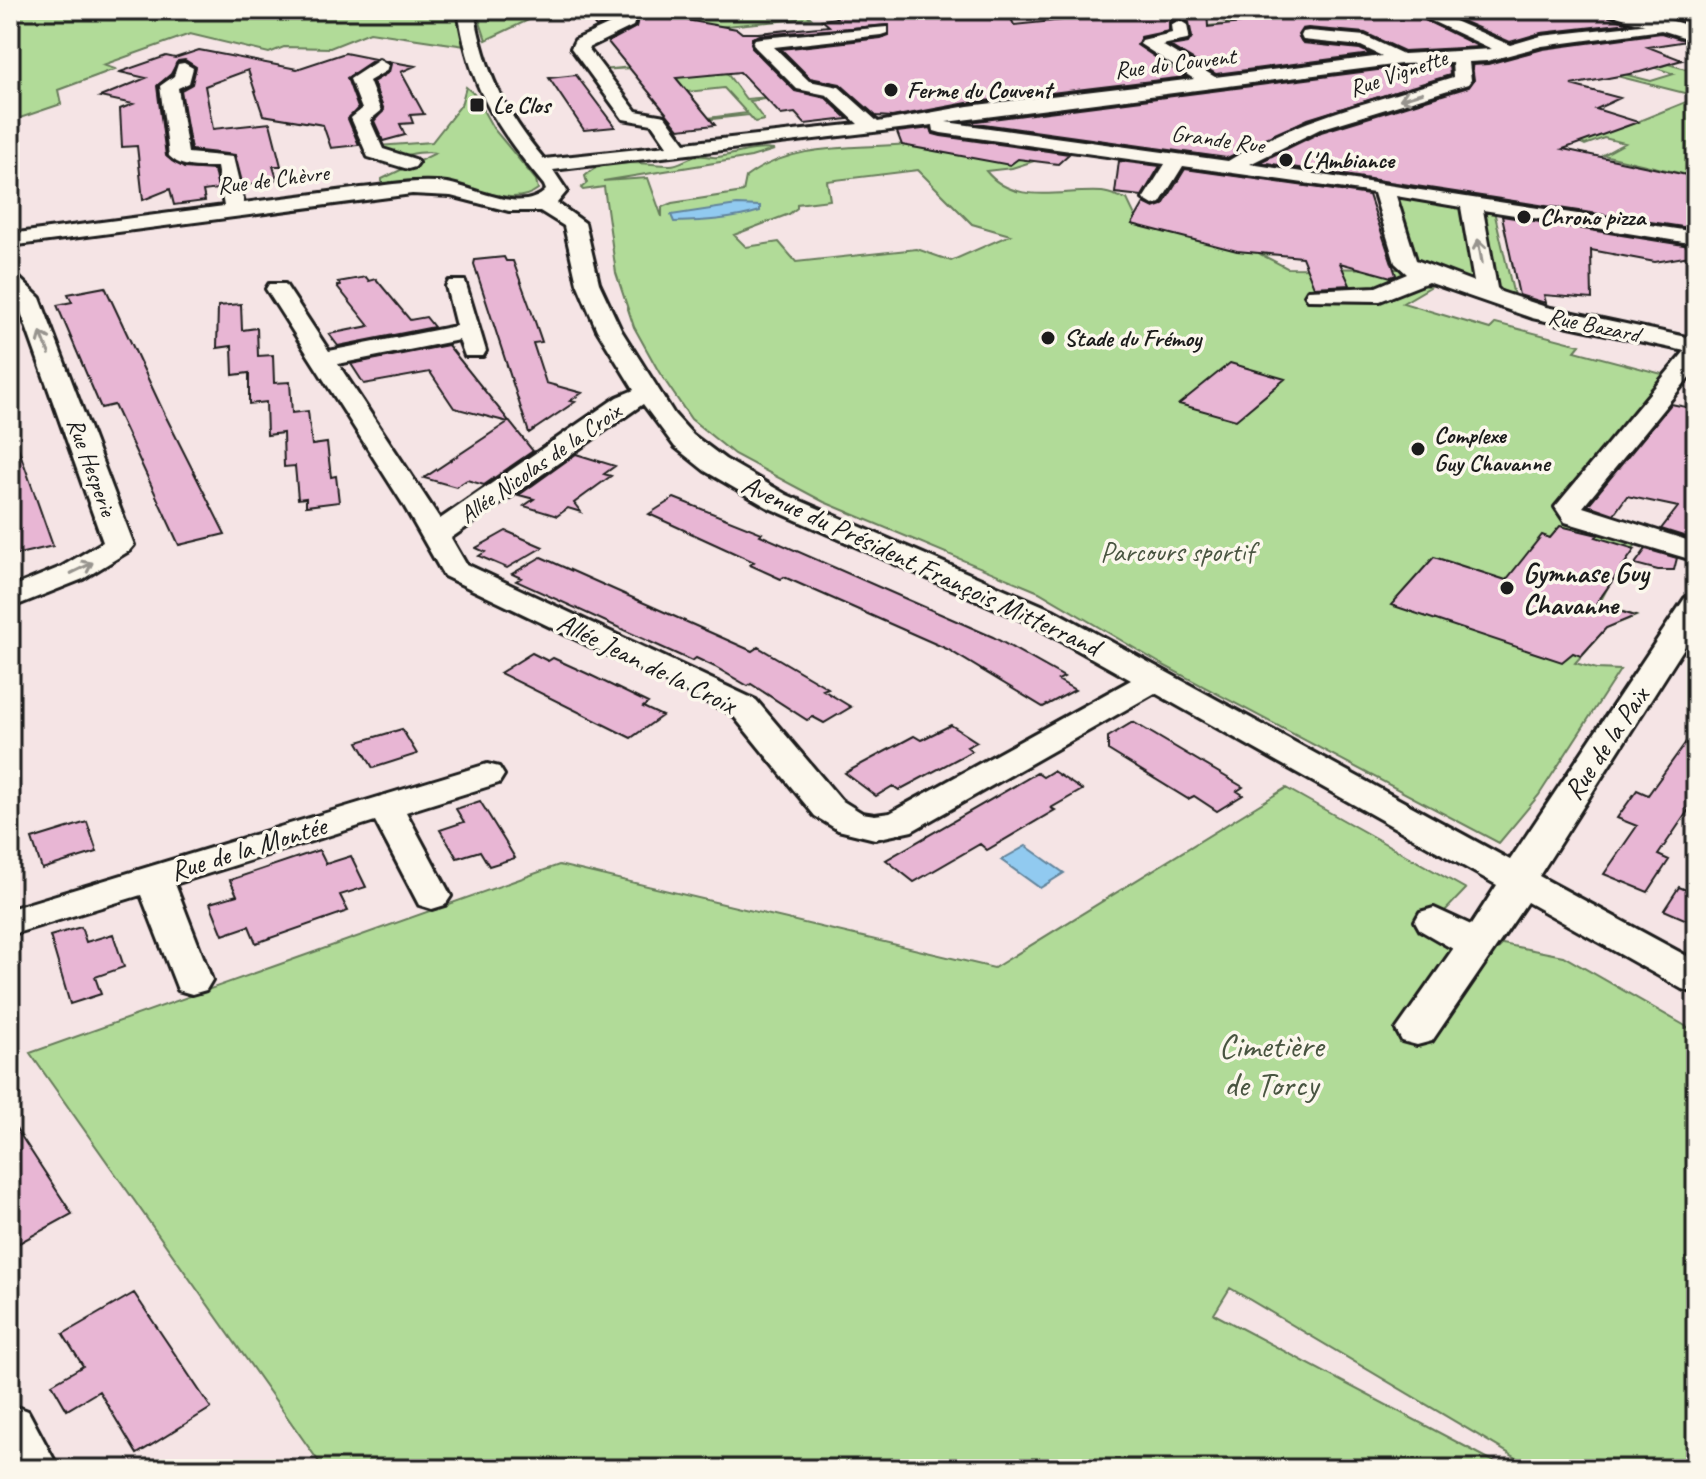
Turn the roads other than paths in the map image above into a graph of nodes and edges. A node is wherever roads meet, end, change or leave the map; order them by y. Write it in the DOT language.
graph roads {
  1 [pos="466,10"];
  2 [pos="1416,10"];
  3 [pos="1617,10"];
  4 [pos="861,14"];
  5 [pos="628,17"];
  6 [pos="1179,25"];
  7 [pos="1662,25"];
  8 [pos="1696,35"];
  9 [pos="1309,36"];
  10 [pos="1505,58"];
  11 [pos="1401,59"];
  12 [pos="1461,62"];
  13 [pos="379,65"];
  14 [pos="184,68"];
  15 [pos="1213,83"];
  16 [pos="906,124"];
  17 [pos="975,126"];
  18 [pos="874,128"];
  19 [pos="681,151"];
  20 [pos="1178,159"];
  21 [pos="539,166"];
  22 [pos="1231,167"];
  23 [pos="359,187"];
  24 [pos="1383,188"];
  25 [pos="1153,199"];
  26 [pos="541,202"];
  27 [pos="1471,202"];
  28 [pos="235,210"];
  29 [pos="1696,238"];
  30 [pos="10,240"];
  31 [pos="1419,278"];
  32 [pos="10,282"];
  33 [pos="457,286"];
  34 [pos="277,289"];
  35 [pos="1316,295"];
  36 [pos="1494,298"];
  37 [pos="1431,299"];
  38 [pos="1505,321"];
  39 [pos="1539,321"];
  40 [pos="1696,346"];
  41 [pos="1696,353"];
  42 [pos="324,359"];
  43 [pos="647,394"];
  44 [pos="435,536"];
  45 [pos="1696,552"];
  46 [pos="10,599"];
  47 [pos="1696,605"];
  48 [pos="1155,680"];
  49 [pos="487,775"];
  50 [pos="385,806"];
  51 [pos="154,878"];
  52 [pos="1518,882"];
  53 [pos="432,896"];
  54 [pos="1434,921"];
  55 [pos="10,922"];
  56 [pos="1476,945"];
  57 [pos="1696,979"];
  58 [pos="192,980"];
  59 [pos="1417,1030"];
  60 [pos="10,1427"];
  61 [pos="33,1469"];
  1 -- 21 [label="street"];
  2 -- 10 [label="street"];
  3 -- 7 [label="main road"];
  4 -- 18 [label="street"];
  5 -- 19 [label="street"];
  6 -- 15 [label="street"];
  7 -- 8 [label="main road"];
  7 -- 10 [label="street"];
  9 -- 11 [label="street"];
  10 -- 12 [label="street, Rue du Couvent"];
  11 -- 12 [label="street, Rue du Couvent"];
  11 -- 15 [label="street, Rue du Couvent"];
  12 -- 22 [label="street, Rue Vignette, one-way"];
  13 -- 23 [label="street"];
  14 -- 28 [label="street"];
  15 -- 17 [label="street, Rue du Couvent"];
  16 -- 17 [label="street, Grande Rue"];
  16 -- 17 [label="street, Grande Rue"];
  16 -- 18 [label="street"];
  17 -- 20 [label="street, Grande Rue"];
  18 -- 19 [label="street"];
  19 -- 21 [label="street"];
  20 -- 22 [label="street, Grande Rue"];
  20 -- 25 [label="street"];
  21 -- 26 [label="street"];
  22 -- 24 [label="street, Grande Rue"];
  23 -- 26 [label="street, Rue de Chèvre"];
  23 -- 28 [label="street, Rue de Chèvre"];
  24 -- 27 [label="street, Grande Rue"];
  24 -- 31 [label="street, Rue Bazard"];
  26 -- 43 [label="street, Avenue du Président François Mitterrand"];
  27 -- 29 [label="street, Grande Rue"];
  36 -- 27 [label="street, one-way"];
  28 -- 30 [label="street, Rue de Chèvre"];
  31 -- 35 [label="street"];
  31 -- 36 [label="street, Rue Bazard"];
  31 -- 37 [label="street"];
  46 -- 32 [label="street, Rue Hesperie, one-way"];
  33 -- 42 [label="street"];
  34 -- 42 [label="street, Allée Jean de la Croix"];
  36 -- 39 [label="street, Rue Bazard"];
  38 -- 39 [label="street"];
  39 -- 40 [label="street, Rue Bazard"];
  41 -- 45 [label="street"];
  42 -- 44 [label="street, Allée Jean de la Croix"];
  43 -- 44 [label="street, Allée Nicolas de la Croix"];
  43 -- 48 [label="street, Avenue du Président François Mitterrand"];
  44 -- 48 [label="street, Allée Jean de la Croix"];
  47 -- 52 [label="street, Rue de la Paix"];
  48 -- 52 [label="street, Avenue du Président François Mitterrand"];
  49 -- 50 [label="street, Rue de la Montée"];
  50 -- 51 [label="street, Rue de la Montée"];
  50 -- 53 [label="street"];
  51 -- 55 [label="street, Rue de la Montée"];
  51 -- 58 [label="street"];
  52 -- 56 [label="street, Rue de la Paix"];
  52 -- 57 [label="street, Avenue du Président François Mitterrand"];
  54 -- 56 [label="street"];
  56 -- 59 [label="street, Rue de la Paix"];
  60 -- 61 [label="street"];
}
